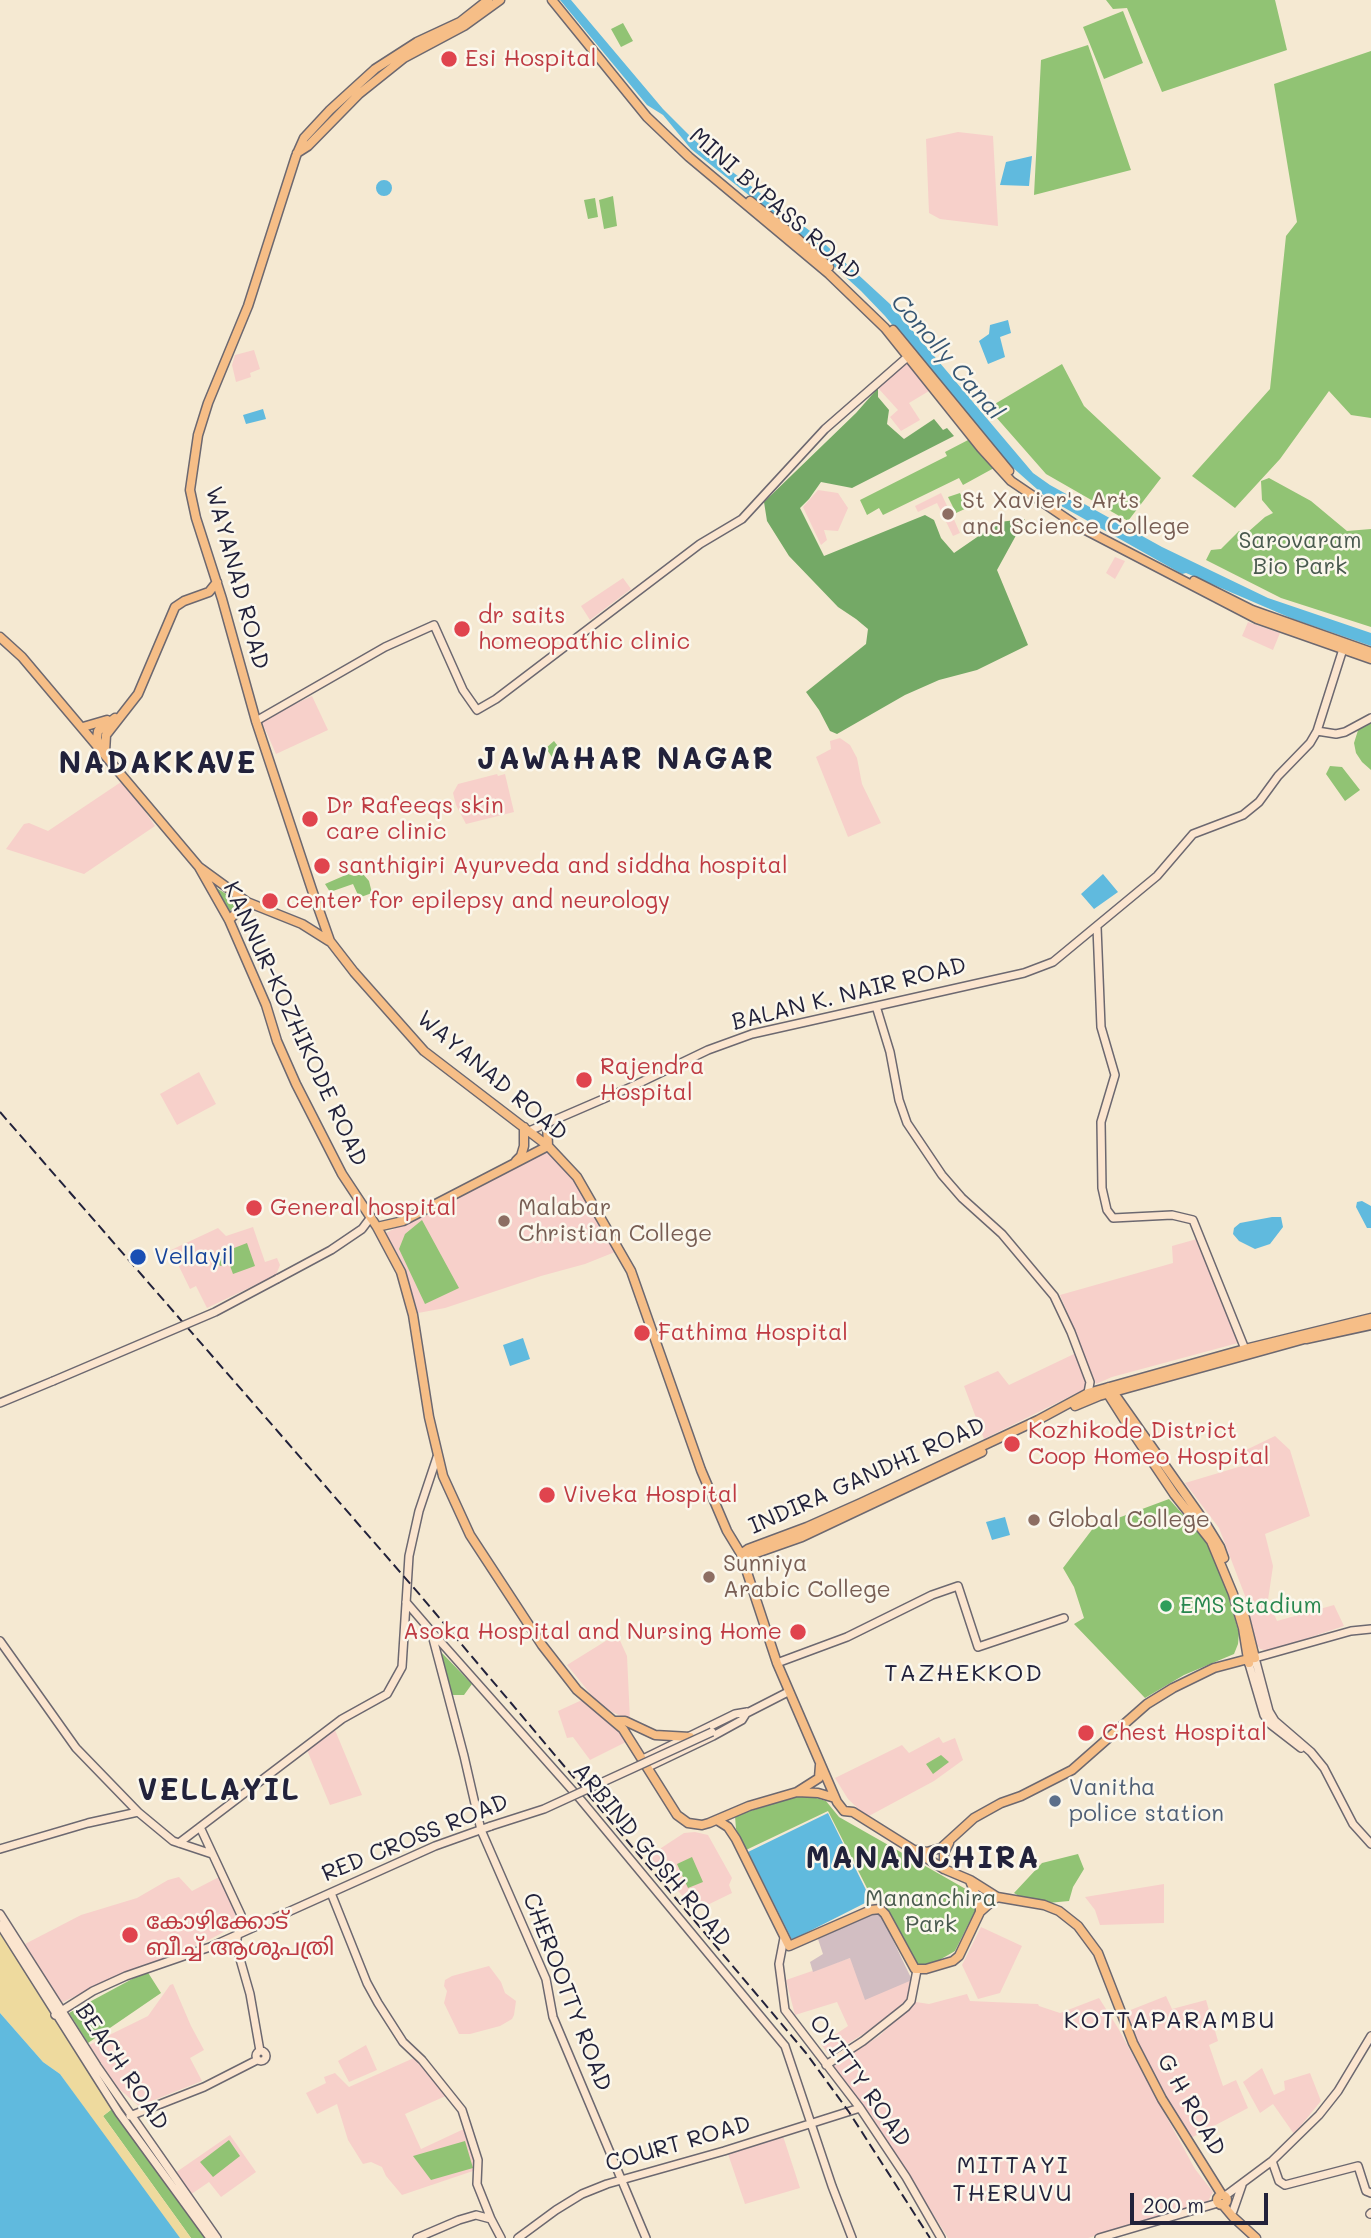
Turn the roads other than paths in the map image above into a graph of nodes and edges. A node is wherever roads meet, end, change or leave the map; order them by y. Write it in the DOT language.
graph roads {
  1 [pos="488,0"];
  2 [pos="499,0"];
  3 [pos="552,0"];
  4 [pos="558,0"];
  5 [pos="297,153"];
  6 [pos="910,354"];
  7 [pos="217,582"];
  8 [pos="209,592"];
  9 [pos="222,599"];
  10 [pos="0,637"];
  11 [pos="1343,649"];
  12 [pos="1371,652"];
  13 [pos="1371,659"];
  14 [pos="120,714"];
  15 [pos="1371,718"];
  16 [pos="257,721"];
  17 [pos="83,727"];
  18 [pos="1317,731"];
  19 [pos="103,752"];
  20 [pos="199,867"];
  21 [pos="247,902"];
  22 [pos="320,914"];
  23 [pos="229,920"];
  24 [pos="302,924"];
  25 [pos="1097,927"];
  26 [pos="330,941"];
  27 [pos="876,1006"];
  28 [pos="547,1123"];
  29 [pos="526,1129"];
  30 [pos="548,1146"];
  31 [pos="514,1164"];
  32 [pos="371,1217"];
  33 [pos="377,1227"];
  34 [pos="362,1229"];
  35 [pos="1371,1317"];
  36 [pos="1371,1325"];
  37 [pos="1295,1339"];
  38 [pos="1245,1349"];
  39 [pos="1139,1385"];
  40 [pos="1110,1391"];
  41 [pos="1088,1396"];
  42 [pos="0,1403"];
  43 [pos="1131,1425"];
  44 [pos="438,1457"];
  45 [pos="741,1554"];
  46 [pos="406,1602"];
  47 [pos="1065,1618"];
  48 [pos="1371,1629"];
  49 [pos="431,1631"];
  50 [pos="0,1641"];
  51 [pos="1252,1661"];
  52 [pos="777,1663"];
  53 [pos="788,1692"];
  54 [pos="747,1712"];
  55 [pos="614,1721"];
  56 [pos="690,1737"];
  57 [pos="645,1763"];
  58 [pos="820,1763"];
  59 [pos="797,1792"];
  60 [pos="835,1798"];
  61 [pos="738,1810"];
  62 [pos="138,1812"];
  63 [pos="717,1821"];
  64 [pos="200,1827"];
  65 [pos="481,1830"];
  66 [pos="736,1839"];
  67 [pos="179,1843"];
  68 [pos="949,1843"];
  69 [pos="1371,1846"];
  70 [pos="912,1848"];
  71 [pos="0,1849"];
  72 [pos="213,1855"];
  73 [pos="944,1868"];
  74 [pos="970,1880"];
  75 [pos="331,1893"];
  76 [pos="997,1897"];
  77 [pos="980,1912"];
  78 [pos="0,1914"];
  79 [pos="241,1915"];
  80 [pos="0,1925"];
  81 [pos="255,1927"];
  82 [pos="237,1934"];
  83 [pos="784,1938"];
  84 [pos="917,1970"];
  85 [pos="58,2013"];
  86 [pos="1371,2036"];
  87 [pos="826,2065"];
  88 [pos="860,2108"];
  89 [pos="128,2117"];
  90 [pos="812,2123"];
  91 [pos="1272,2161"];
  92 [pos="622,2180"];
  93 [pos="1242,2184"];
  94 [pos="1368,2192"];
  95 [pos="1220,2201"];
  96 [pos="1233,2211"];
  97 [pos="491,2220"];
  98 [pos="1239,2221"];
  99 [pos="210,2238"];
  100 [pos="217,2238"];
  101 [pos="417,2238"];
  102 [pos="501,2238"];
  103 [pos="518,2238"];
  104 [pos="646,2238"];
  105 [pos="852,2238"];
  106 [pos="941,2238"];
  107 [pos="1099,2238"];
  108 [pos="1256,2238"];
  1 -- 5 [label="main road, WAYANAD ROAD"];
  2 -- 5 [label="main road"];
  3 -- 6 [label="main road, MINI BYPASS ROAD"];
  4 -- 6 [label="main road, MINI BYPASS ROAD"];
  5 -- 7 [label="main road, WAYANAD ROAD"];
  6 -- 11 [label="main road, MINI BYPASS ROAD"];
  6 -- 12 [label="main road, MINI BYPASS ROAD"];
  6 -- 16 [label="street"];
  7 -- 8 [label="main road"];
  7 -- 9 [label="main road, WAYANAD ROAD"];
  8 -- 9 [label="main road"];
  8 -- 14 [label="main road"];
  9 -- 16 [label="main road, WAYANAD ROAD"];
  10 -- 17 [label="main road"];
  11 -- 13 [label="main road, MINI BYPASS ROAD"];
  11 -- 18 [label="street"];
  14 -- 17 [label="main road"];
  14 -- 19 [label="main road"];
  15 -- 18 [label="street"];
  16 -- 22 [label="main road, WAYANAD ROAD"];
  17 -- 19 [label="main road"];
  18 -- 25 [label="street, BALAN K. NAIR ROAD"];
  19 -- 20 [label="main road"];
  20 -- 21 [label="main road"];
  20 -- 23 [label="main road, KANNUR-KOZHIKODE ROAD"];
  21 -- 23 [label="main road"];
  21 -- 24 [label="main road"];
  22 -- 24 [label="main road"];
  22 -- 26 [label="main road, WAYANAD ROAD"];
  23 -- 32 [label="main road, KANNUR-KOZHIKODE ROAD"];
  24 -- 26 [label="main road"];
  25 -- 27 [label="street, BALAN K. NAIR ROAD"];
  25 -- 38 [label="street"];
  26 -- 29 [label="main road, WAYANAD ROAD"];
  27 -- 28 [label="street, BALAN K. NAIR ROAD"];
  27 -- 41 [label="street"];
  28 -- 29 [label="street, BALAN K. NAIR ROAD"];
  28 -- 30 [label="main road"];
  29 -- 30 [label="main road, WAYANAD ROAD"];
  29 -- 31 [label="main road"];
  30 -- 31 [label="main road"];
  30 -- 45 [label="main road, WAYANAD ROAD"];
  31 -- 33 [label="main road"];
  32 -- 33 [label="main road, KANNUR-KOZHIKODE ROAD"];
  32 -- 34 [label="street"];
  33 -- 34 [label="street"];
  33 -- 44 [label="main road, KANNUR-KOZHIKODE ROAD"];
  34 -- 42 [label="street, bridge"];
  35 -- 37 [label="main road, INDIRA GANDHI ROAD"];
  35 -- 37 [label="main road"];
  36 -- 37 [label="main road"];
  37 -- 38 [label="main road, INDIRA GANDHI ROAD"];
  37 -- 39 [label="main road, INDIRA GANDHI ROAD"];
  38 -- 40 [label="main road, INDIRA GANDHI ROAD"];
  39 -- 40 [label="main road, INDIRA GANDHI ROAD"];
  39 -- 43 [label="main road"];
  40 -- 41 [label="main road, INDIRA GANDHI ROAD"];
  40 -- 43 [label="main road"];
  41 -- 43 [label="main road"];
  41 -- 45 [label="main road, INDIRA GANDHI ROAD"];
  43 -- 51 [label="main road"];
  44 -- 46 [label="street"];
  44 -- 55 [label="main road, KANNUR-KOZHIKODE ROAD"];
  45 -- 52 [label="main road, WAYANAD ROAD"];
  46 -- 49 [label="street, CHEROOTTY ROAD"];
  46 -- 64 [label="street"];
  47 -- 52 [label="street"];
  48 -- 51 [label="street"];
  49 -- 65 [label="street, CHEROOTTY ROAD"];
  49 -- 90 [label="street, ARBIND GOSH ROAD"];
  50 -- 62 [label="street"];
  51 -- 68 [label="main road"];
  51 -- 69 [label="street"];
  52 -- 53 [label="main road, WAYANAD ROAD"];
  53 -- 54 [label="street, RED CROSS ROAD"];
  53 -- 58 [label="main road, WAYANAD ROAD"];
  54 -- 56 [label="street"];
  54 -- 57 [label="street"];
  54 -- 65 [label="street, RED CROSS ROAD, bridge"];
  55 -- 56 [label="main road"];
  55 -- 57 [label="main road, KANNUR-KOZHIKODE ROAD"];
  56 -- 57 [label="street"];
  57 -- 63 [label="main road, KANNUR-KOZHIKODE ROAD"];
  58 -- 59 [label="main road"];
  58 -- 60 [label="main road, WAYANAD ROAD"];
  59 -- 60 [label="main road"];
  59 -- 61 [label="main road"];
  60 -- 70 [label="main road"];
  61 -- 63 [label="main road"];
  61 -- 66 [label="main road"];
  62 -- 67 [label="street"];
  62 -- 71 [label="street"];
  63 -- 66 [label="main road"];
  64 -- 67 [label="street"];
  64 -- 72 [label="street"];
  65 -- 75 [label="street, RED CROSS ROAD"];
  65 -- 92 [label="street, CHEROOTTY ROAD"];
  66 -- 83 [label="main road"];
  67 -- 72 [label="street"];
  68 -- 70 [label="main road"];
  68 -- 73 [label="main road"];
  70 -- 73 [label="main road"];
  72 -- 79 [label="street"];
  73 -- 74 [label="main road"];
  74 -- 76 [label="main road"];
  74 -- 77 [label="main road"];
  75 -- 81 [label="street, RED CROSS ROAD"];
  75 -- 97 [label="street"];
  76 -- 77 [label="main road"];
  76 -- 95 [label="main road, G H ROAD"];
  77 -- 84 [label="main road"];
  78 -- 85 [label="street, BEACH ROAD"];
  79 -- 81 [label="street"];
  79 -- 82 [label="street"];
  80 -- 85 [label="street, BEACH ROAD"];
  81 -- 82 [label="street, RED CROSS ROAD"];
  82 -- 85 [label="street, RED CROSS ROAD"];
  82 -- 89 [label="street"];
  83 -- 84 [label="main road"];
  83 -- 87 [label="street, OYITTY ROAD"];
  84 -- 87 [label="street"];
  85 -- 89 [label="street, BEACH ROAD"];
  86 -- 91 [label="street"];
  87 -- 88 [label="street, OYITTY ROAD"];
  88 -- 90 [label="street, COURT ROAD"];
  88 -- 106 [label="street, OYITTY ROAD"];
  89 -- 99 [label="street, BEACH ROAD"];
  89 -- 100 [label="street, BEACH ROAD"];
  90 -- 92 [label="street, COURT ROAD"];
  90 -- 105 [label="street, ARBIND GOSH ROAD"];
  91 -- 93 [label="street"];
  91 -- 94 [label="street"];
  92 -- 103 [label="street, COURT ROAD"];
  92 -- 104 [label="street, CHEROOTTY ROAD"];
  93 -- 95 [label="street"];
  93 -- 96 [label="street"];
  95 -- 96 [label="main road"];
  95 -- 98 [label="main road"];
  95 -- 107 [label="street"];
  96 -- 98 [label="main road"];
  97 -- 101 [label="street"];
  97 -- 102 [label="street"];
  98 -- 108 [label="main road"];
}
